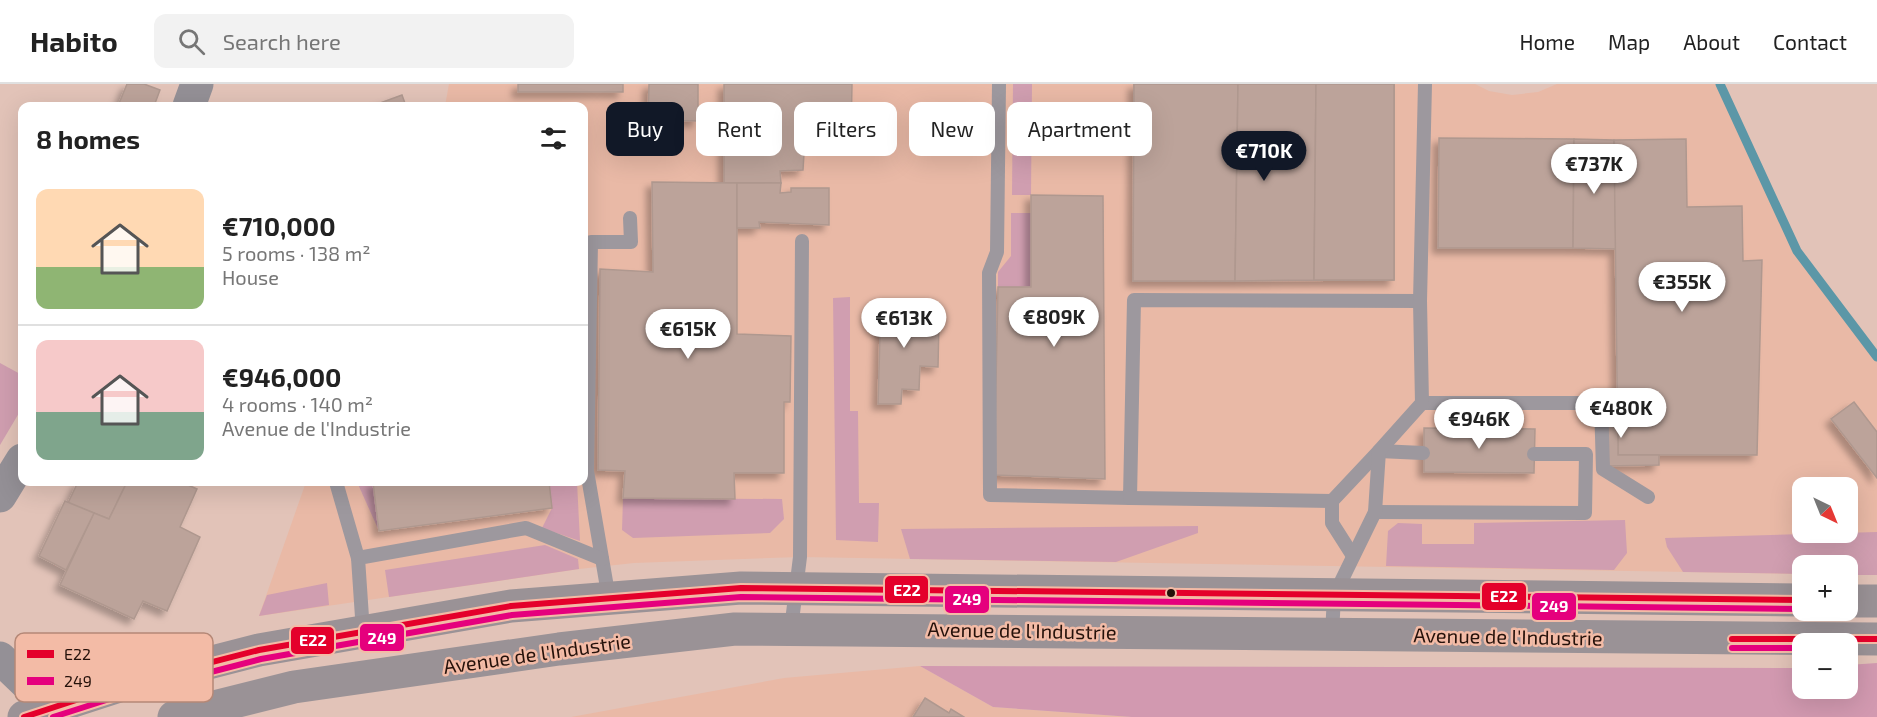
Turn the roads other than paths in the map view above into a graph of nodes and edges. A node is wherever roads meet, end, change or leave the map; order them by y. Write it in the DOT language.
graph roads {
  1 [pos="197,84"];
  2 [pos="999,84"];
  3 [pos="1425,84"];
  4 [pos="190,102"];
  5 [pos="630,218"];
  6 [pos="802,241"];
  7 [pos="588,261"];
  8 [pos="1420,301"];
  9 [pos="1422,403"];
  10 [pos="1378,451"];
  11 [pos="1424,453"];
  12 [pos="1534,454"];
  13 [pos="18,467"];
  14 [pos="588,477"];
  15 [pos="337,486"];
  16 [pos="0,496"];
  17 [pos="1648,497"];
  18 [pos="1130,498"];
  19 [pos="1332,501"];
  20 [pos="1375,512"];
  21 [pos="1353,556"];
  22 [pos="358,558"];
  23 [pos="602,559"];
  24 [pos="795,589"];
  25 [pos="1334,596"];
  26 [pos="609,599"];
  27 [pos="1792,600"];
  28 [pos="1858,601"];
  29 [pos="1877,601"];
  30 [pos="791,629"];
  31 [pos="363,632"];
  32 [pos="1332,634"];
  33 [pos="1877,639"];
  34 [pos="0,658"];
  35 [pos="213,662"];
  36 [pos="15,672"];
  37 [pos="74,702"];
  38 [pos="38,715"];
  39 [pos="174,717"];
  1 -- 4 [label="street"];
  2 -- 18 [label="lane"];
  3 -- 8 [label="lane"];
  5 -- 7 [label="lane"];
  6 -- 24 [label="lane"];
  8 -- 9 [label="lane"];
  8 -- 18 [label="lane"];
  9 -- 10 [label="lane"];
  9 -- 17 [label="lane"];
  10 -- 11 [label="lane"];
  10 -- 19 [label="lane"];
  10 -- 20 [label="lane"];
  12 -- 20 [label="lane"];
  13 -- 16 [label="street"];
  14 -- 23 [label="lane"];
  15 -- 22 [label="lane"];
  18 -- 19 [label="lane"];
  19 -- 21 [label="lane"];
  20 -- 21 [label="lane"];
  21 -- 25 [label="lane"];
  22 -- 23 [label="lane"];
  22 -- 31 [label="lane"];
  23 -- 26 [label="lane"];
  24 -- 25 [label="main road, Avenue de l'Industrie"];
  24 -- 26 [label="main road, Avenue de l'Industrie"];
  24 -- 30 [label="lane"];
  25 -- 27 [label="main road, Avenue de l'Industrie"];
  25 -- 32 [label="lane"];
  26 -- 31 [label="main road, Avenue de l'Industrie"];
  28 -- 29 [label="main road"];
  30 -- 32 [label="main road, Avenue de l'Industrie"];
  30 -- 39 [label="main road, Avenue de l'Industrie"];
  31 -- 35 [label="main road, Avenue de l'Industrie"];
  32 -- 33 [label="main road, Avenue de l'Industrie"];
  34 -- 36 [label="street"];
  37 -- 38 [label="main road, Avenue de l'Industrie"];
}
